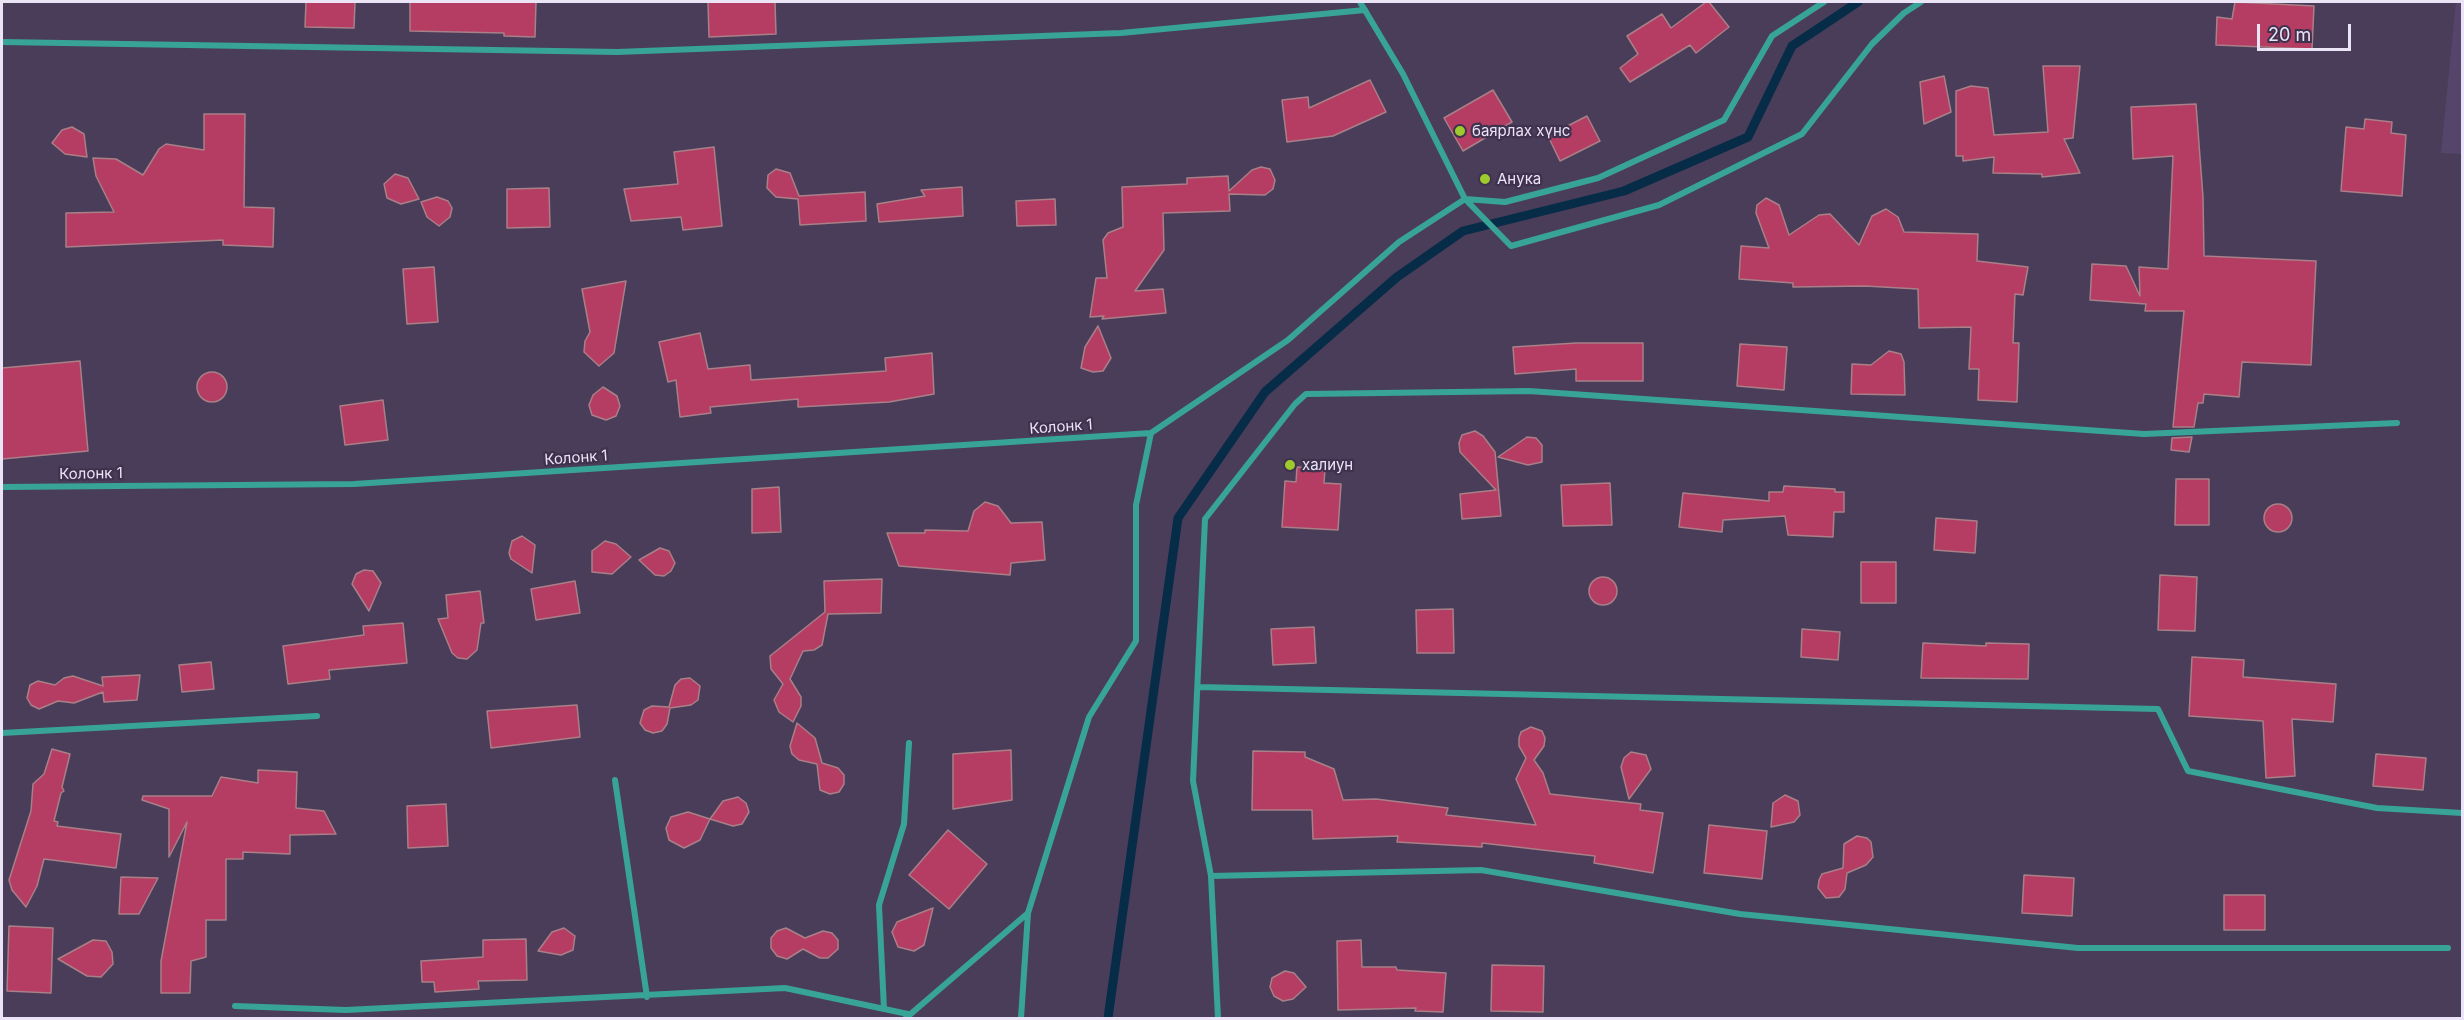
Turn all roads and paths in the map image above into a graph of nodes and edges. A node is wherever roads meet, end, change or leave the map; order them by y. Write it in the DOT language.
graph roads {
  1 [pos="1360,2"];
  2 [pos="1824,2"];
  3 [pos="1921,2"];
  4 [pos="1365,10"];
  5 [pos="2,42"];
  6 [pos="1465,199"];
  7 [pos="2397,423"];
  8 [pos="1150,433"];
  9 [pos="2,487"];
  10 [pos="1198,687"];
  11 [pos="317,716"];
  12 [pos="2,734"];
  13 [pos="909,743"];
  14 [pos="615,780"];
  15 [pos="2463,813"];
  16 [pos="1211,876"];
  17 [pos="1028,913"];
  18 [pos="2448,948"];
  19 [pos="647,997"];
  20 [pos="236,1006"];
  21 [pos="884,1009"];
  22 [pos="907,1016"];
  23 [pos="1021,1018"];
  24 [pos="1218,1018"];
  1 -- 4 [label="street"];
  2 -- 6 [label="street"];
  3 -- 6 [label="street"];
  4 -- 5 [label="street"];
  4 -- 6 [label="street"];
  6 -- 8 [label="street"];
  7 -- 10 [label="street"];
  8 -- 9 [label="street, Колонк 1"];
  8 -- 17 [label="street"];
  10 -- 15 [label="street"];
  10 -- 16 [label="street"];
  11 -- 12 [label="street"];
  13 -- 21 [label="street"];
  14 -- 19 [label="street"];
  16 -- 18 [label="street"];
  16 -- 24 [label="street"];
  17 -- 22 [label="street"];
  17 -- 23 [label="street"];
  19 -- 20 [label="street"];
  19 -- 21 [label="street"];
  21 -- 22 [label="street"];
}
